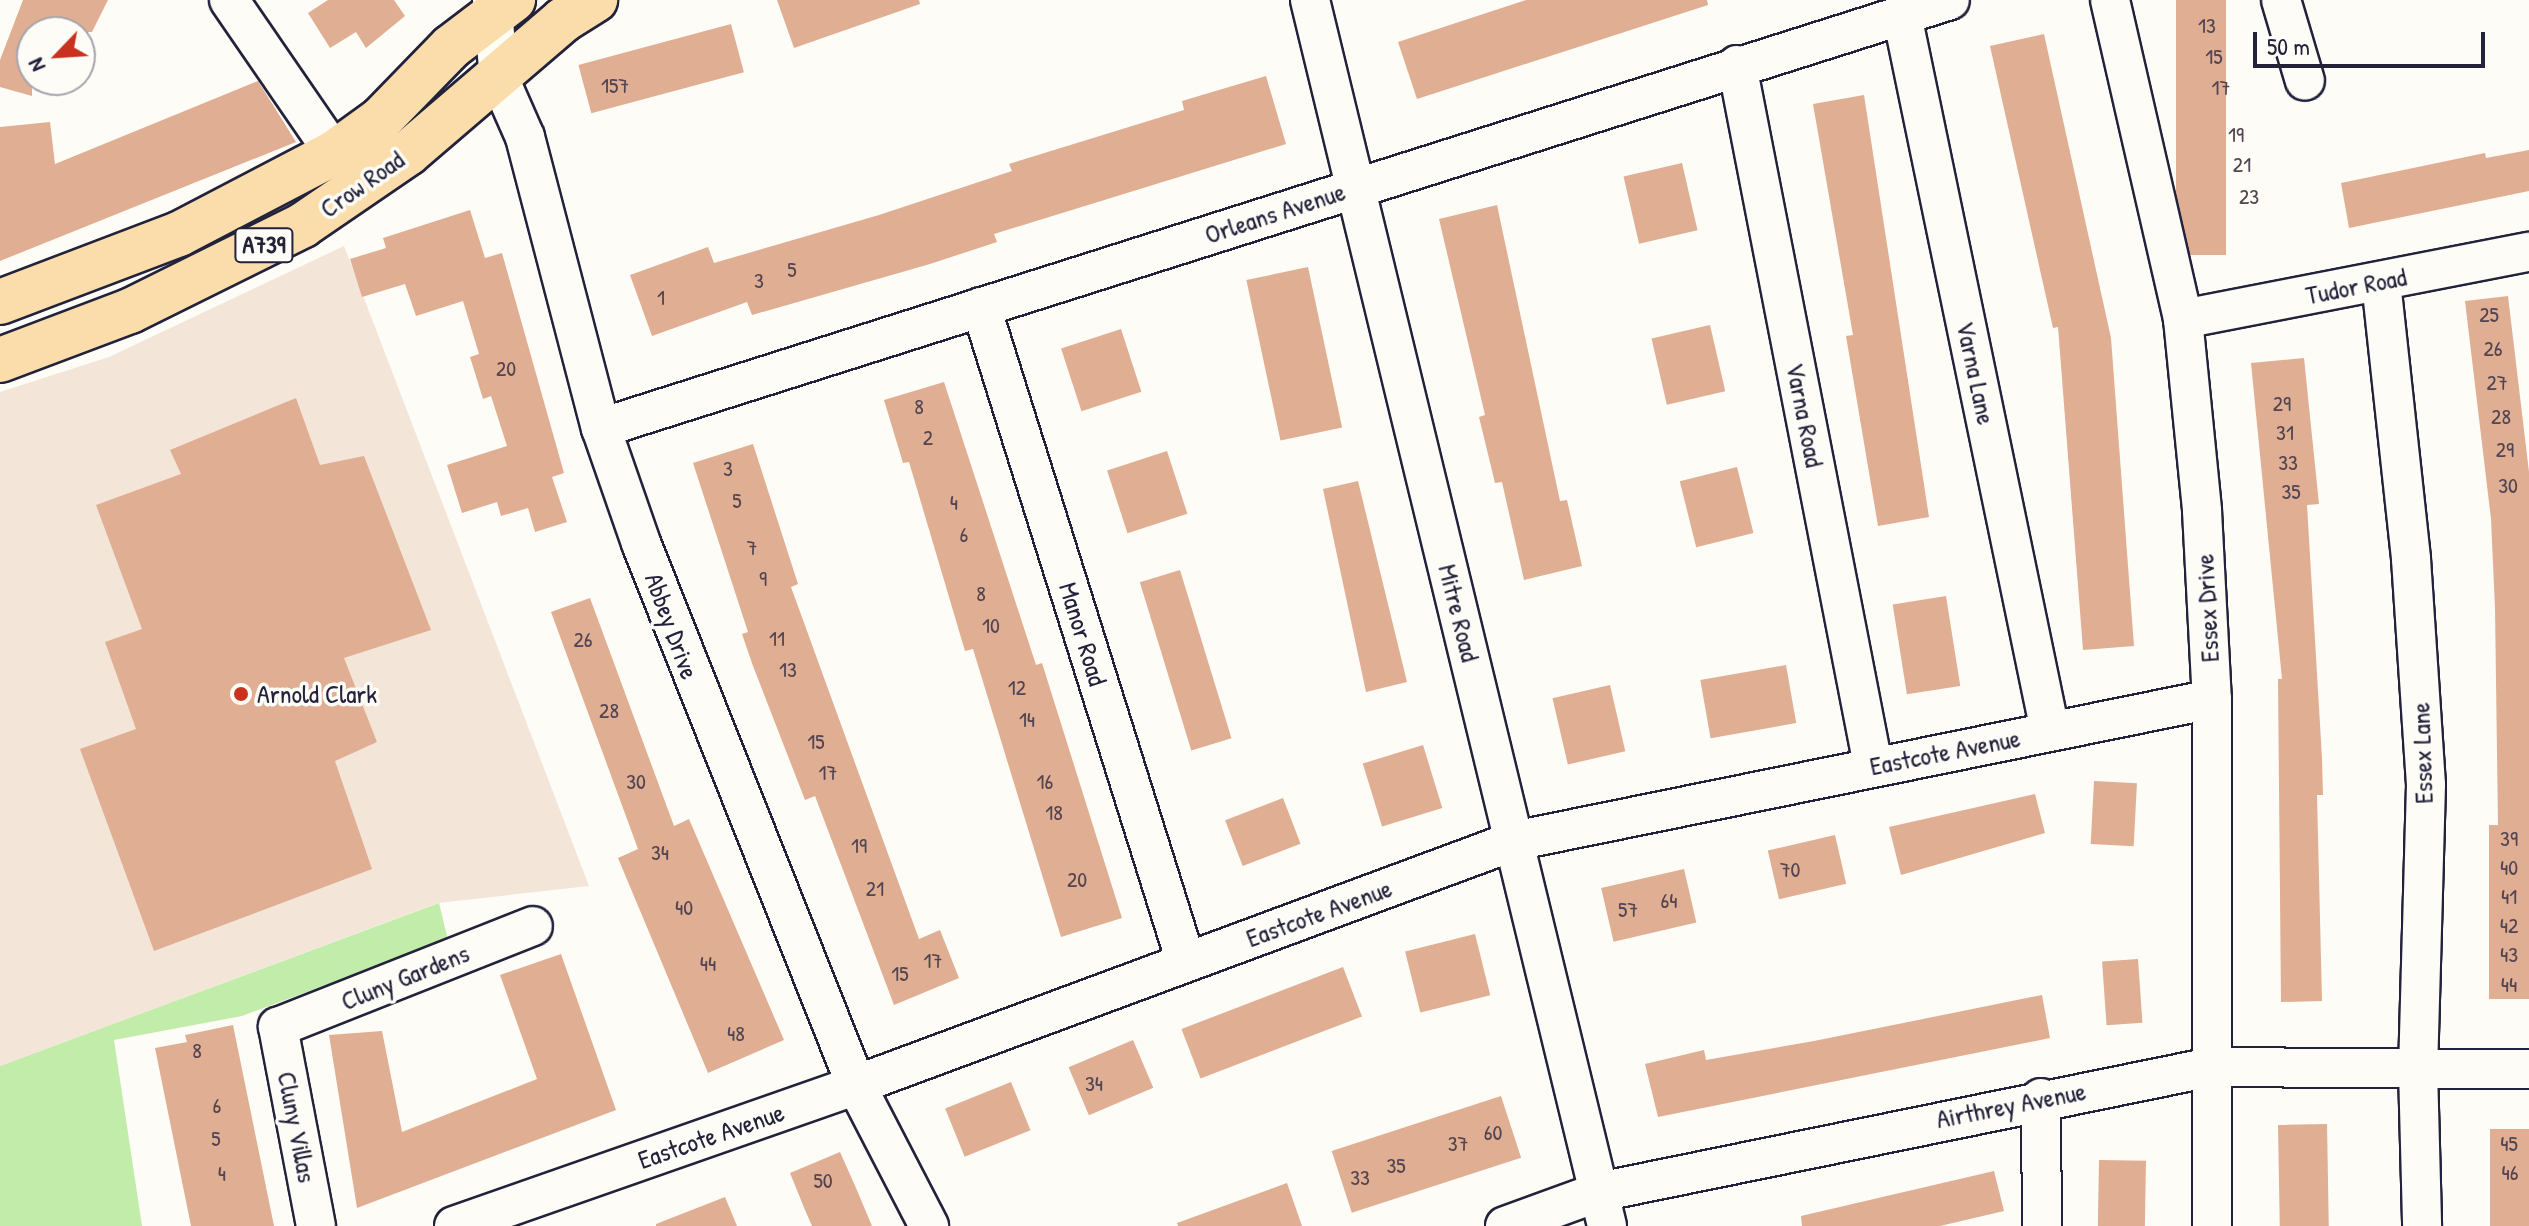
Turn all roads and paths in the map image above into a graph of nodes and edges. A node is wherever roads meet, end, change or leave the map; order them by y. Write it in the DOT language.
graph roads {
  1 [pos="229,0"];
  2 [pos="1310,0"];
  3 [pos="1950,0"];
  4 [pos="2110,0"];
  5 [pos="2281,0"];
  6 [pos="491,3"];
  7 [pos="575,7"];
  8 [pos="1902,15"];
  9 [pos="1737,65"];
  10 [pos="499,78"];
  11 [pos="2305,81"];
  12 [pos="334,153"];
  13 [pos="1356,187"];
  14 [pos="2529,252"];
  15 [pos="2381,282"];
  16 [pos="0,302"];
  17 [pos="981,307"];
  18 [pos="2183,319"];
  19 [pos="0,360"];
  20 [pos="601,428"];
  21 [pos="2212,699"];
  22 [pos="2050,731"];
  23 [pos="1873,765"];
  24 [pos="1514,841"];
  25 [pos="533,926"];
  26 [pos="1186,962"];
  27 [pos="278,1027"];
  28 [pos="2211,1067"];
  29 [pos="2418,1069"];
  30 [pos="2529,1069"];
  31 [pos="856,1085"];
  32 [pos="2041,1098"];
  33 [pos="1603,1209"];
  34 [pos="316,1226"];
  35 [pos="454,1226"];
  36 [pos="929,1226"];
  37 [pos="1505,1226"];
  38 [pos="2042,1226"];
  39 [pos="2212,1226"];
  40 [pos="2422,1226"];
  1 -- 12 [label="street"];
  2 -- 13 [label="street, Mitre Road"];
  3 -- 8 [label="street, Orleans Avenue"];
  4 -- 18 [label="street, Essex Drive"];
  5 -- 11 [label="street"];
  6 -- 10 [label="street, Abbey Drive"];
  6 -- 12 [label="main road, Crow Road / A739"];
  7 -- 10 [label="main road, Crow Road / A739"];
  8 -- 9 [label="street, Orleans Avenue"];
  8 -- 22 [label="street, Varna Lane"];
  9 -- 13 [label="street, Orleans Avenue"];
  9 -- 23 [label="street, Varna Road"];
  10 -- 19 [label="main road, Crow Road / A739"];
  10 -- 20 [label="street, Abbey Drive"];
  12 -- 16 [label="main road, Crow Road / A739"];
  13 -- 17 [label="street, Orleans Avenue"];
  13 -- 24 [label="street, Mitre Road"];
  14 -- 15 [label="street, Tudor Road"];
  15 -- 18 [label="street, Tudor Road"];
  15 -- 29 [label="street, Essex Lane"];
  17 -- 20 [label="street, Orleans Avenue"];
  17 -- 26 [label="street, Manor Road"];
  18 -- 21 [label="street, Essex Drive"];
  20 -- 31 [label="street, Abbey Drive"];
  21 -- 22 [label="street, Eastcote Avenue"];
  21 -- 28 [label="street, Essex Drive"];
  22 -- 23 [label="street, Eastcote Avenue"];
  23 -- 24 [label="street, Eastcote Avenue"];
  24 -- 26 [label="street, Eastcote Avenue"];
  24 -- 33 [label="street, Mitre Road"];
  25 -- 27 [label="street, Cluny Gardens"];
  26 -- 31 [label="street, Eastcote Avenue"];
  27 -- 34 [label="street, Cluny Villas"];
  28 -- 29 [label="street, Airthrey Avenue"];
  28 -- 32 [label="street, Airthrey Avenue"];
  28 -- 39 [label="street, Essex Drive"];
  29 -- 30 [label="street, Airthrey Avenue"];
  29 -- 40 [label="street, Essex Lane"];
  31 -- 35 [label="street, Eastcote Avenue"];
  31 -- 36 [label="street, Abbey Drive"];
  32 -- 33 [label="street, Airthrey Avenue"];
  32 -- 38 [label="street"];
  33 -- 37 [label="street, Airthrey Avenue"];
}
